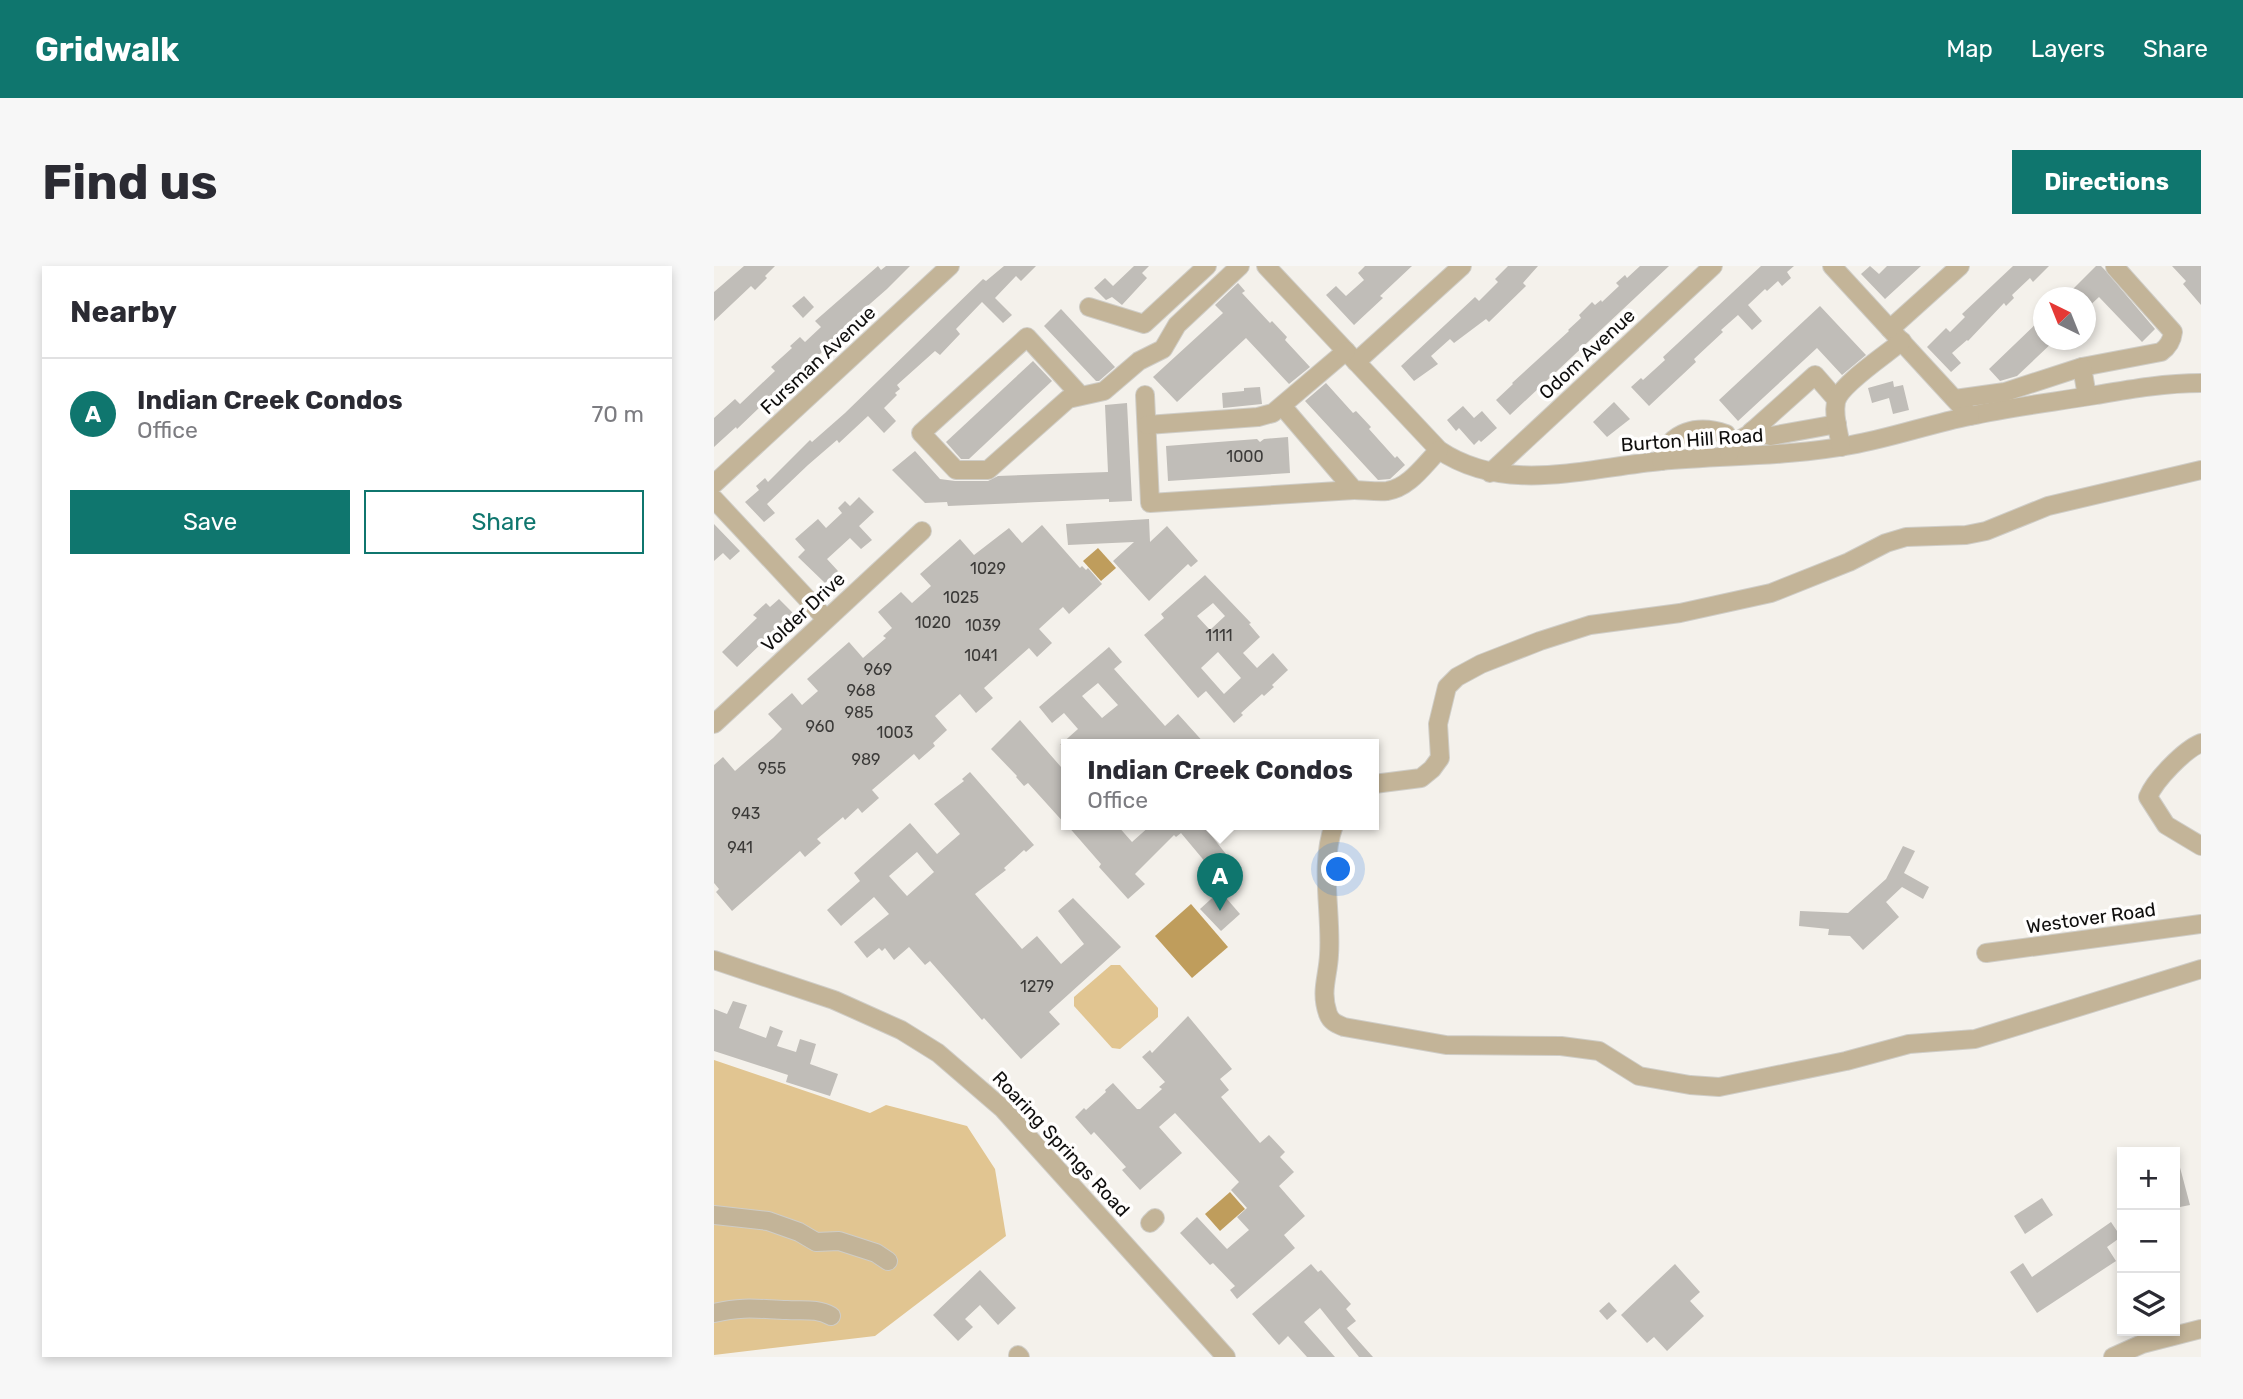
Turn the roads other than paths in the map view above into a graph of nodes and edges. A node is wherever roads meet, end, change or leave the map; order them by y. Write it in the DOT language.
graph roads {
  1 [pos="950,266"];
  2 [pos="1207,266"];
  3 [pos="1240,266"];
  4 [pos="1266,266"];
  5 [pos="1462,266"];
  6 [pos="1713,266"];
  7 [pos="1832,266"];
  8 [pos="1960,266"];
  9 [pos="2115,267"];
  10 [pos="1089,307"];
  11 [pos="1896,335"];
  12 [pos="1351,356"];
  13 [pos="2082,367"];
  14 [pos="1126,372"];
  15 [pos="2201,383"];
  16 [pos="1145,395"];
  17 [pos="1081,396"];
  18 [pos="2087,396"];
  19 [pos="1836,398"];
  20 [pos="1955,399"];
  21 [pos="1283,407"];
  22 [pos="1970,416"];
  23 [pos="1169,423"];
  24 [pos="1837,424"];
  25 [pos="1147,425"];
  26 [pos="1752,431"];
  27 [pos="1841,447"];
  28 [pos="1439,450"];
  29 [pos="1729,451"];
  30 [pos="1661,461"];
  31 [pos="2201,470"];
  32 [pos="1490,473"];
  33 [pos="714,484"];
  34 [pos="1354,490"];
  35 [pos="714,499"];
  36 [pos="922,531"];
  37 [pos="826,619"];
  38 [pos="714,724"];
  39 [pos="2201,743"];
  40 [pos="1379,783"];
  41 [pos="1332,830"];
  42 [pos="2201,846"];
  43 [pos="2201,924"];
  44 [pos="1986,953"];
  45 [pos="714,960"];
  46 [pos="2201,969"];
  47 [pos="714,1215"];
  48 [pos="888,1261"];
  49 [pos="714,1313"];
  50 [pos="831,1316"];
  51 [pos="2201,1329"];
  52 [pos="1226,1357"];
  53 [pos="2113,1357"];
  1 -- 33 [label="street, Fursman Avenue"];
  2 -- 10 [label="street"];
  3 -- 14 [label="street"];
  4 -- 12 [label="street, Burton Hill Road"];
  5 -- 12 [label="street"];
  6 -- 32 [label="street, Odom Avenue"];
  7 -- 11 [label="street"];
  8 -- 11 [label="street"];
  9 -- 13 [label="street"];
  11 -- 19 [label="street"];
  11 -- 20 [label="street"];
  12 -- 21 [label="street"];
  12 -- 28 [label="street, Burton Hill Road"];
  13 -- 18 [label="street"];
  13 -- 20 [label="street"];
  14 -- 16 [label="street"];
  14 -- 17 [label="street"];
  15 -- 18 [label="street, Burton Hill Road"];
  16 -- 23 [label="street"];
  16 -- 25 [label="street"];
  17 -- 17 [label="street"];
  18 -- 22 [label="street, Burton Hill Road"];
  19 -- 24 [label="street"];
  19 -- 26 [label="street"];
  20 -- 22 [label="street"];
  21 -- 23 [label="street"];
  21 -- 34 [label="street"];
  22 -- 27 [label="street, Burton Hill Road"];
  23 -- 25 [label="street"];
  24 -- 26 [label="street"];
  24 -- 27 [label="street"];
  25 -- 34 [label="street"];
  26 -- 29 [label="street"];
  27 -- 29 [label="street, Burton Hill Road"];
  28 -- 32 [label="street, Burton Hill Road"];
  28 -- 34 [label="street"];
  29 -- 30 [label="street, Burton Hill Road"];
  29 -- 30 [label="street"];
  30 -- 32 [label="street, Burton Hill Road"];
  31 -- 40 [label="street"];
  35 -- 37 [label="street"];
  36 -- 37 [label="street, Volder Drive"];
  37 -- 38 [label="street, Volder Drive"];
  39 -- 42 [label="street"];
  41 -- 46 [label="street"];
  43 -- 44 [label="street, Westover Road"];
  45 -- 52 [label="street, Roaring Springs Road"];
  47 -- 48 [label="street"];
  49 -- 50 [label="street"];
  51 -- 53 [label="street"];
}
